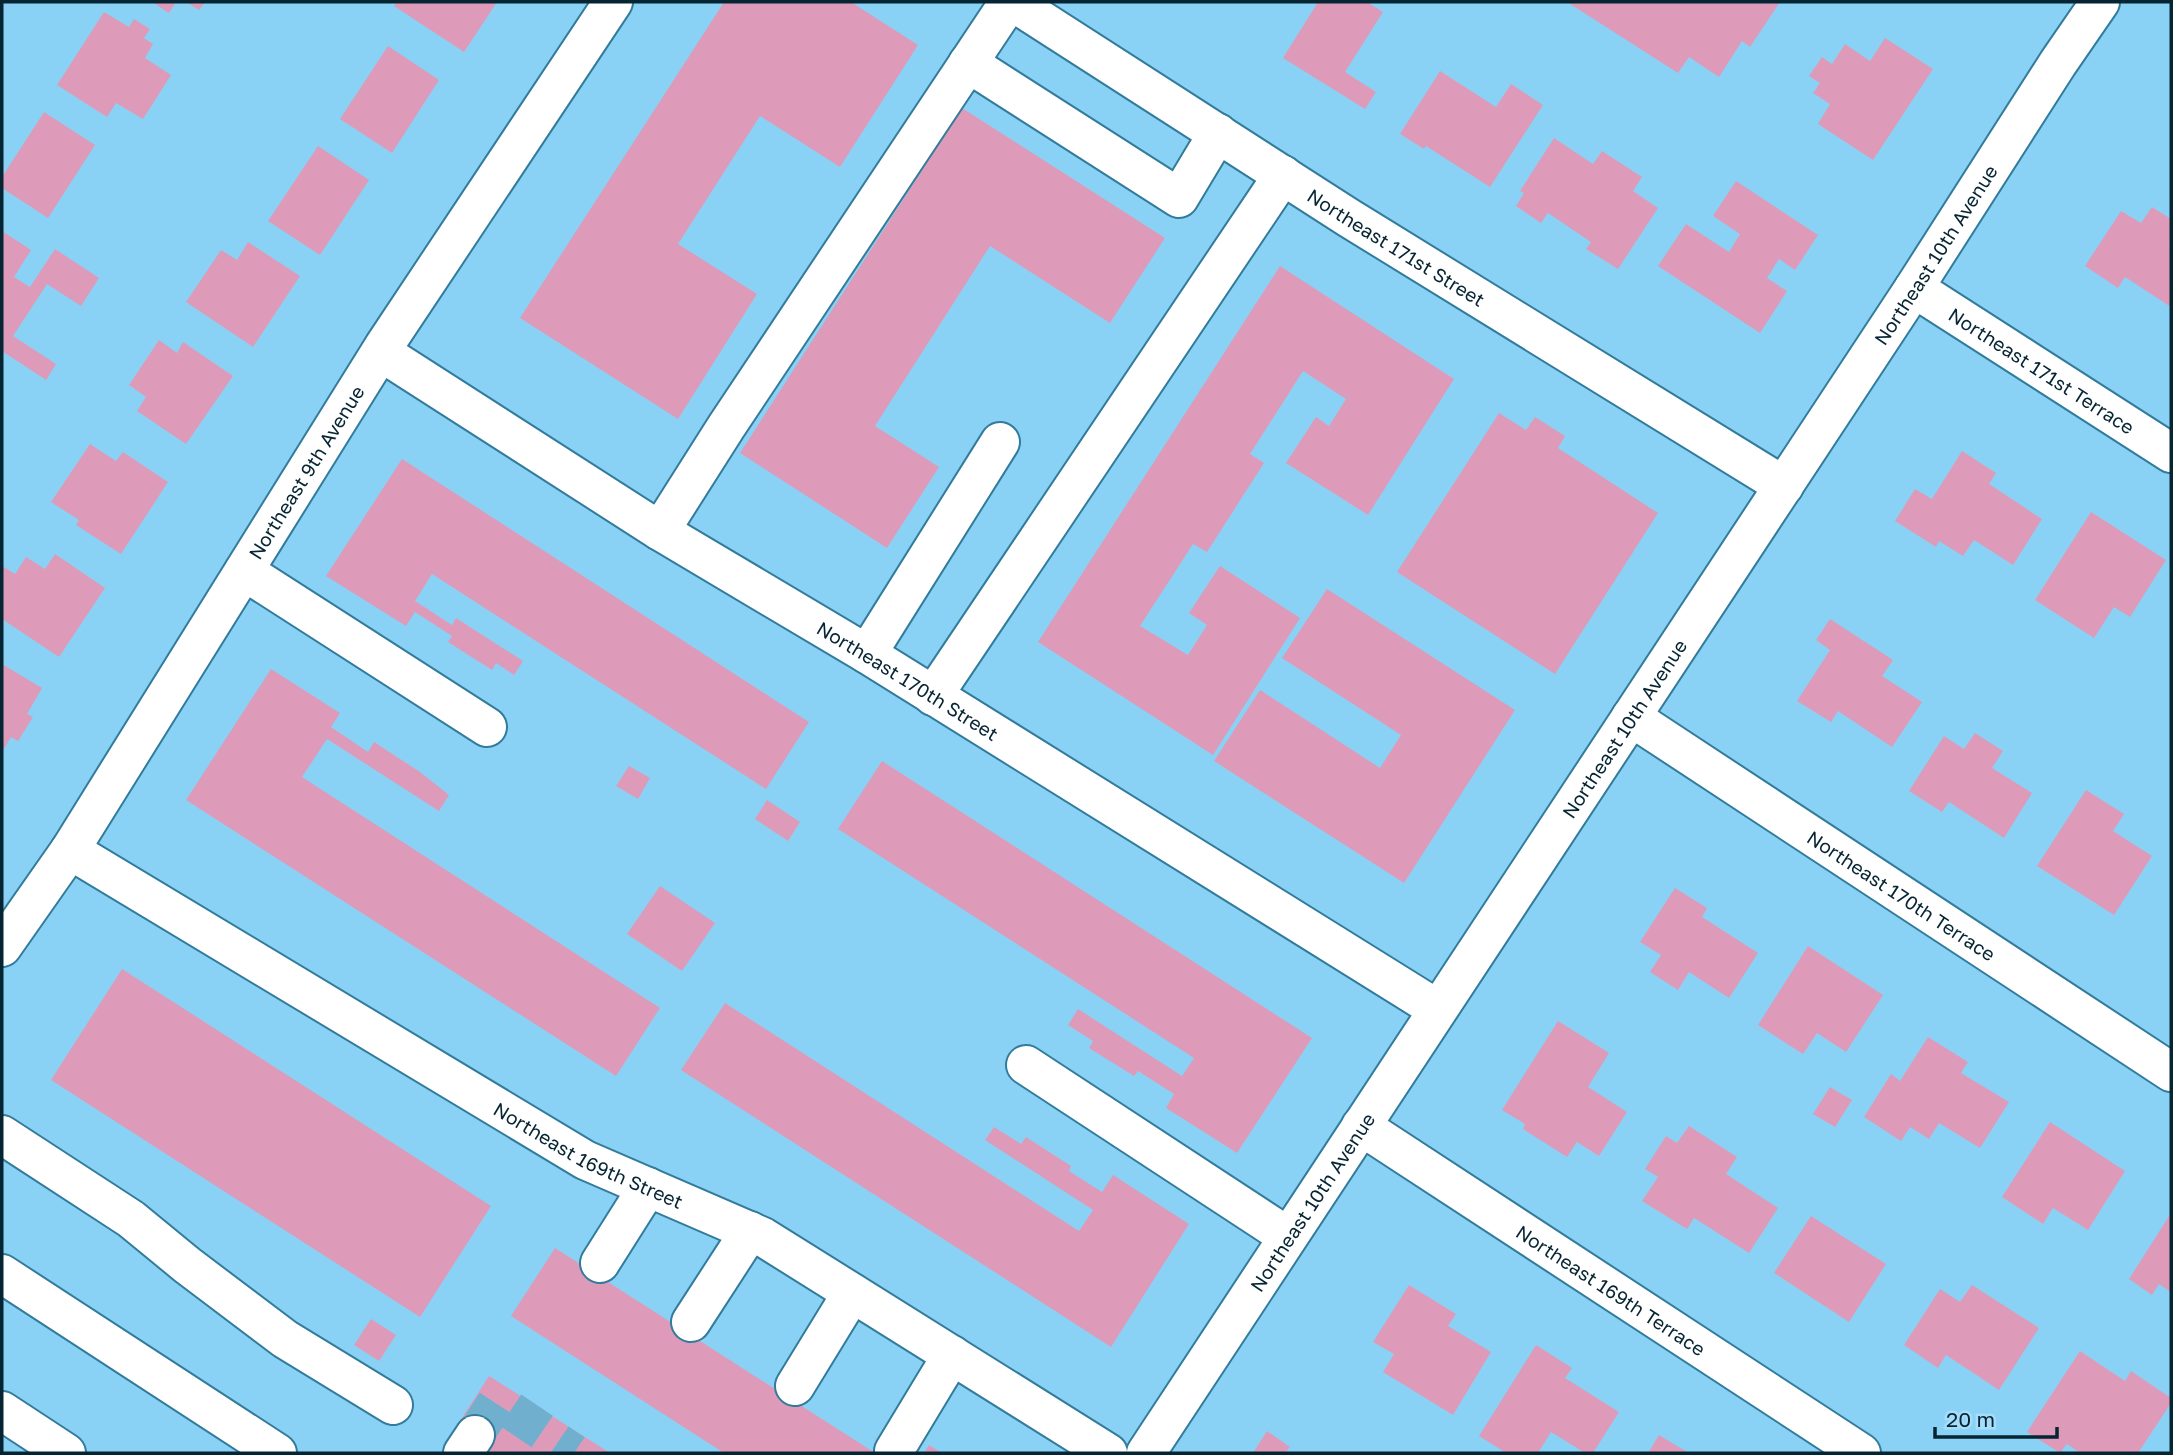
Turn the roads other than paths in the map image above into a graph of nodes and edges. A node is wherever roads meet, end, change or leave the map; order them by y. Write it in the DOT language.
graph roads {
  1 [pos="613,2"];
  2 [pos="1011,2"];
  3 [pos="2100,2"];
  4 [pos="968,63"];
  5 [pos="1218,133"];
  6 [pos="1283,175"];
  7 [pos="1914,288"];
  8 [pos="381,352"];
  9 [pos="1000,442"];
  10 [pos="2171,453"];
  11 [pos="1784,486"];
  12 [pos="660,531"];
  13 [pos="244,571"];
  14 [pos="867,654"];
  15 [pos="933,696"];
  16 [pos="1630,717"];
  17 [pos="487,727"];
  18 [pos="70,850"];
  19 [pos="2,947"];
  20 [pos="1437,1009"];
  21 [pos="1026,1065"];
  22 [pos="2171,1072"];
  23 [pos="1361,1126"];
  24 [pos="2,1135"];
  25 [pos="648,1187"];
  26 [pos="750,1231"];
  27 [pos="1287,1236"];
  28 [pos="600,1263"];
  29 [pos="2,1274"];
  30 [pos="852,1293"];
  31 [pos="691,1322"];
  32 [pos="952,1355"];
  33 [pos="795,1386"];
  34 [pos="393,1405"];
  35 [pos="2,1411"];
  36 [pos="894,1451"];
  37 [pos="66,1453"];
  38 [pos="278,1453"];
  39 [pos="1108,1453"];
  40 [pos="1146,1453"];
  41 [pos="1861,1453"];
  1 -- 8 [label="street, Northeast 9th Avenue"];
  2 -- 4 [label="street"];
  2 -- 5 [label="street, Northeast 171st Street"];
  3 -- 7 [label="street, Northeast 10th Avenue"];
  4 -- 5 [label="street"];
  4 -- 12 [label="street"];
  5 -- 6 [label="street, Northeast 171st Street"];
  6 -- 11 [label="street, Northeast 171st Street"];
  6 -- 15 [label="street"];
  7 -- 10 [label="street, Northeast 171st Terrace"];
  7 -- 11 [label="street, Northeast 10th Avenue"];
  8 -- 12 [label="street, Northeast 170th Street"];
  8 -- 13 [label="street, Northeast 9th Avenue"];
  9 -- 14 [label="street"];
  11 -- 16 [label="street, Northeast 10th Avenue"];
  12 -- 14 [label="street, Northeast 170th Street"];
  13 -- 17 [label="street"];
  13 -- 18 [label="street, Northeast 9th Avenue"];
  14 -- 15 [label="street, Northeast 170th Street"];
  15 -- 20 [label="street, Northeast 170th Street"];
  16 -- 20 [label="street, Northeast 10th Avenue"];
  16 -- 22 [label="street, Northeast 170th Terrace"];
  18 -- 19 [label="street, Northeast 9th Avenue"];
  18 -- 25 [label="street, Northeast 169th Street"];
  20 -- 23 [label="street, Northeast 10th Avenue"];
  21 -- 27 [label="street"];
  23 -- 27 [label="street, Northeast 10th Avenue"];
  23 -- 41 [label="street, Northeast 169th Terrace"];
  24 -- 34 [label="street"];
  25 -- 26 [label="street, Northeast 169th Street"];
  25 -- 28 [label="street"];
  26 -- 30 [label="street, Northeast 169th Street"];
  26 -- 31 [label="street"];
  27 -- 40 [label="street, Northeast 10th Avenue"];
  29 -- 38 [label="street"];
  30 -- 32 [label="street, Northeast 169th Street"];
  30 -- 33 [label="street"];
  32 -- 36 [label="street"];
  32 -- 39 [label="street, Northeast 169th Street"];
  35 -- 37 [label="street"];
}
